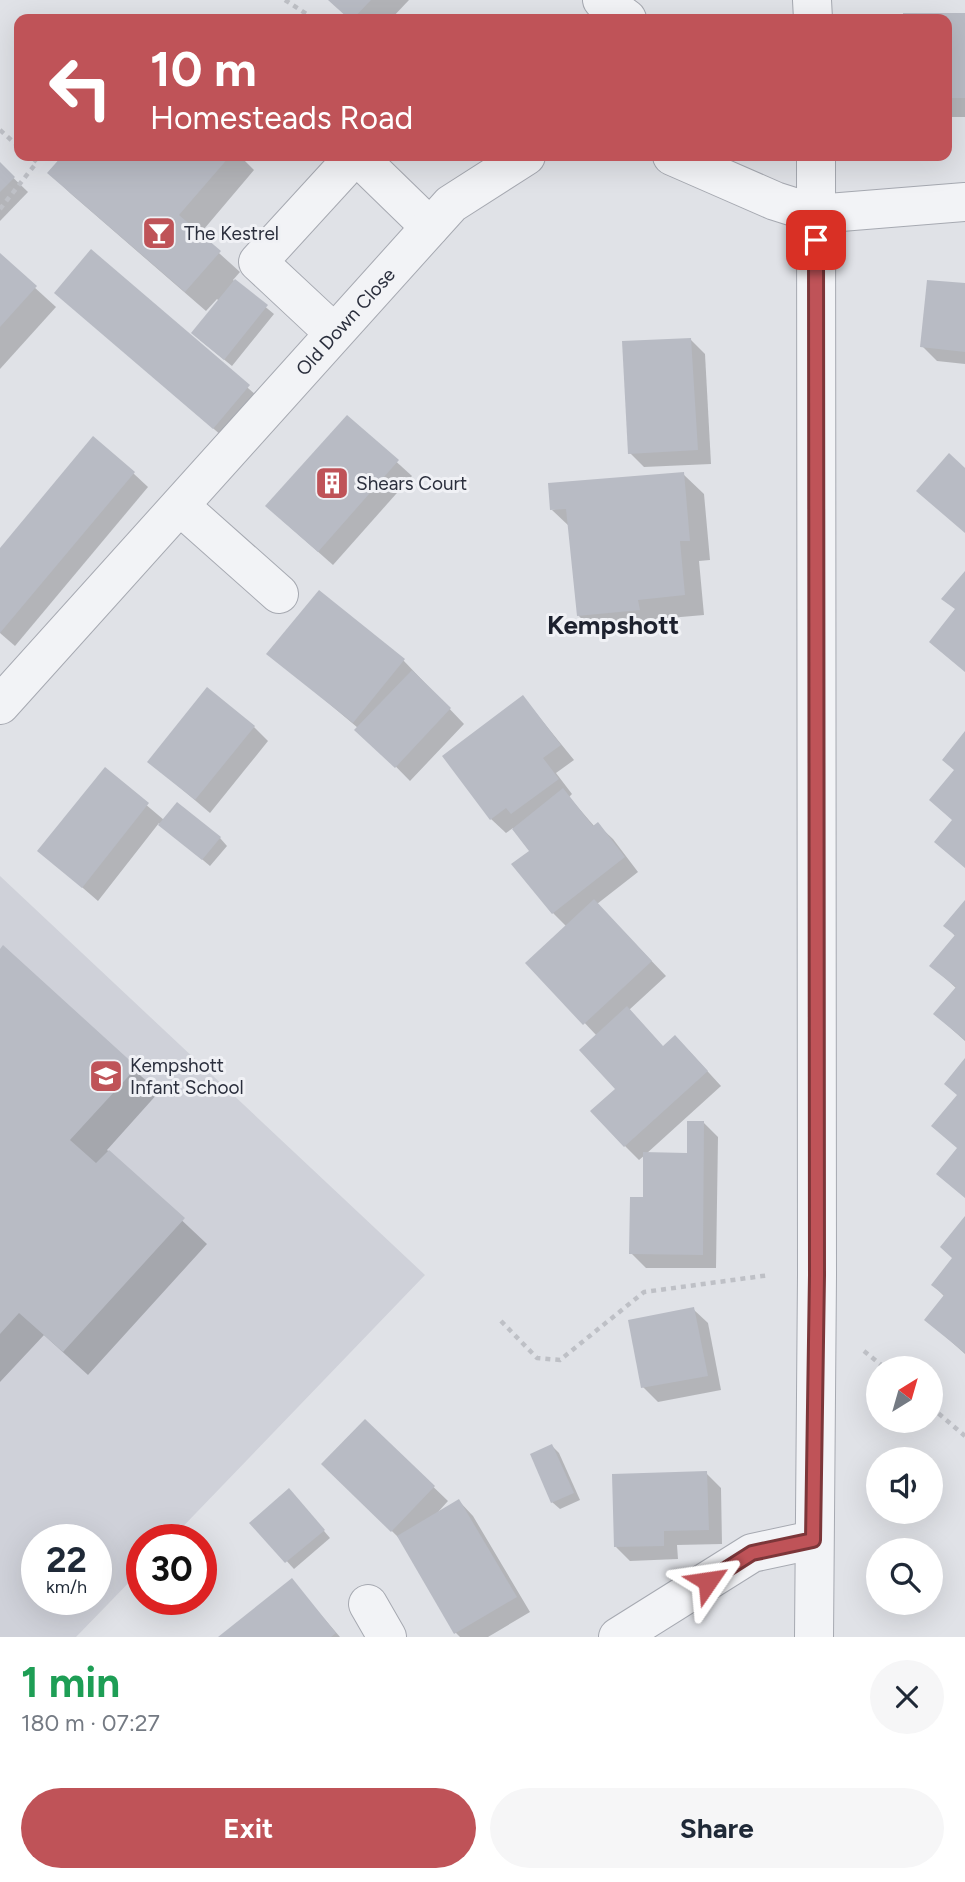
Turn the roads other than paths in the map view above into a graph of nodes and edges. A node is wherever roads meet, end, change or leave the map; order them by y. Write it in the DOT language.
graph roads {
  1 [pos="603,0"];
  2 [pos="621,14"];
  3 [pos="351,161"];
  4 [pos="361,161"];
  5 [pos="518,161"];
  6 [pos="683,161"];
  7 [pos="816,161"];
  8 [pos="965,202"];
  9 [pos="816,214"];
  10 [pos="430,227"];
  11 [pos="333,332"];
  12 [pos="180,506"];
  13 [pos="279,594"];
  14 [pos="0,705"];
  15 [pos="813,1540"];
  16 [pos="368,1604"];
  17 [pos="387,1637"];
  18 [pos="618,1637"];
  19 [pos="814,1637"];
  1 -- 2 [label="street"];
  3 -- 11 [label="street"];
  4 -- 10 [label="street"];
  5 -- 10 [label="street, Old Down Close"];
  6 -- 9 [label="street"];
  7 -- 9 [label="street"];
  8 -- 9 [label="street"];
  9 -- 15 [label="street"];
  10 -- 11 [label="street, Old Down Close"];
  11 -- 12 [label="street, Old Down Close"];
  12 -- 13 [label="street"];
  12 -- 14 [label="street"];
  15 -- 18 [label="street"];
  15 -- 19 [label="street"];
  16 -- 17 [label="street"];
}
